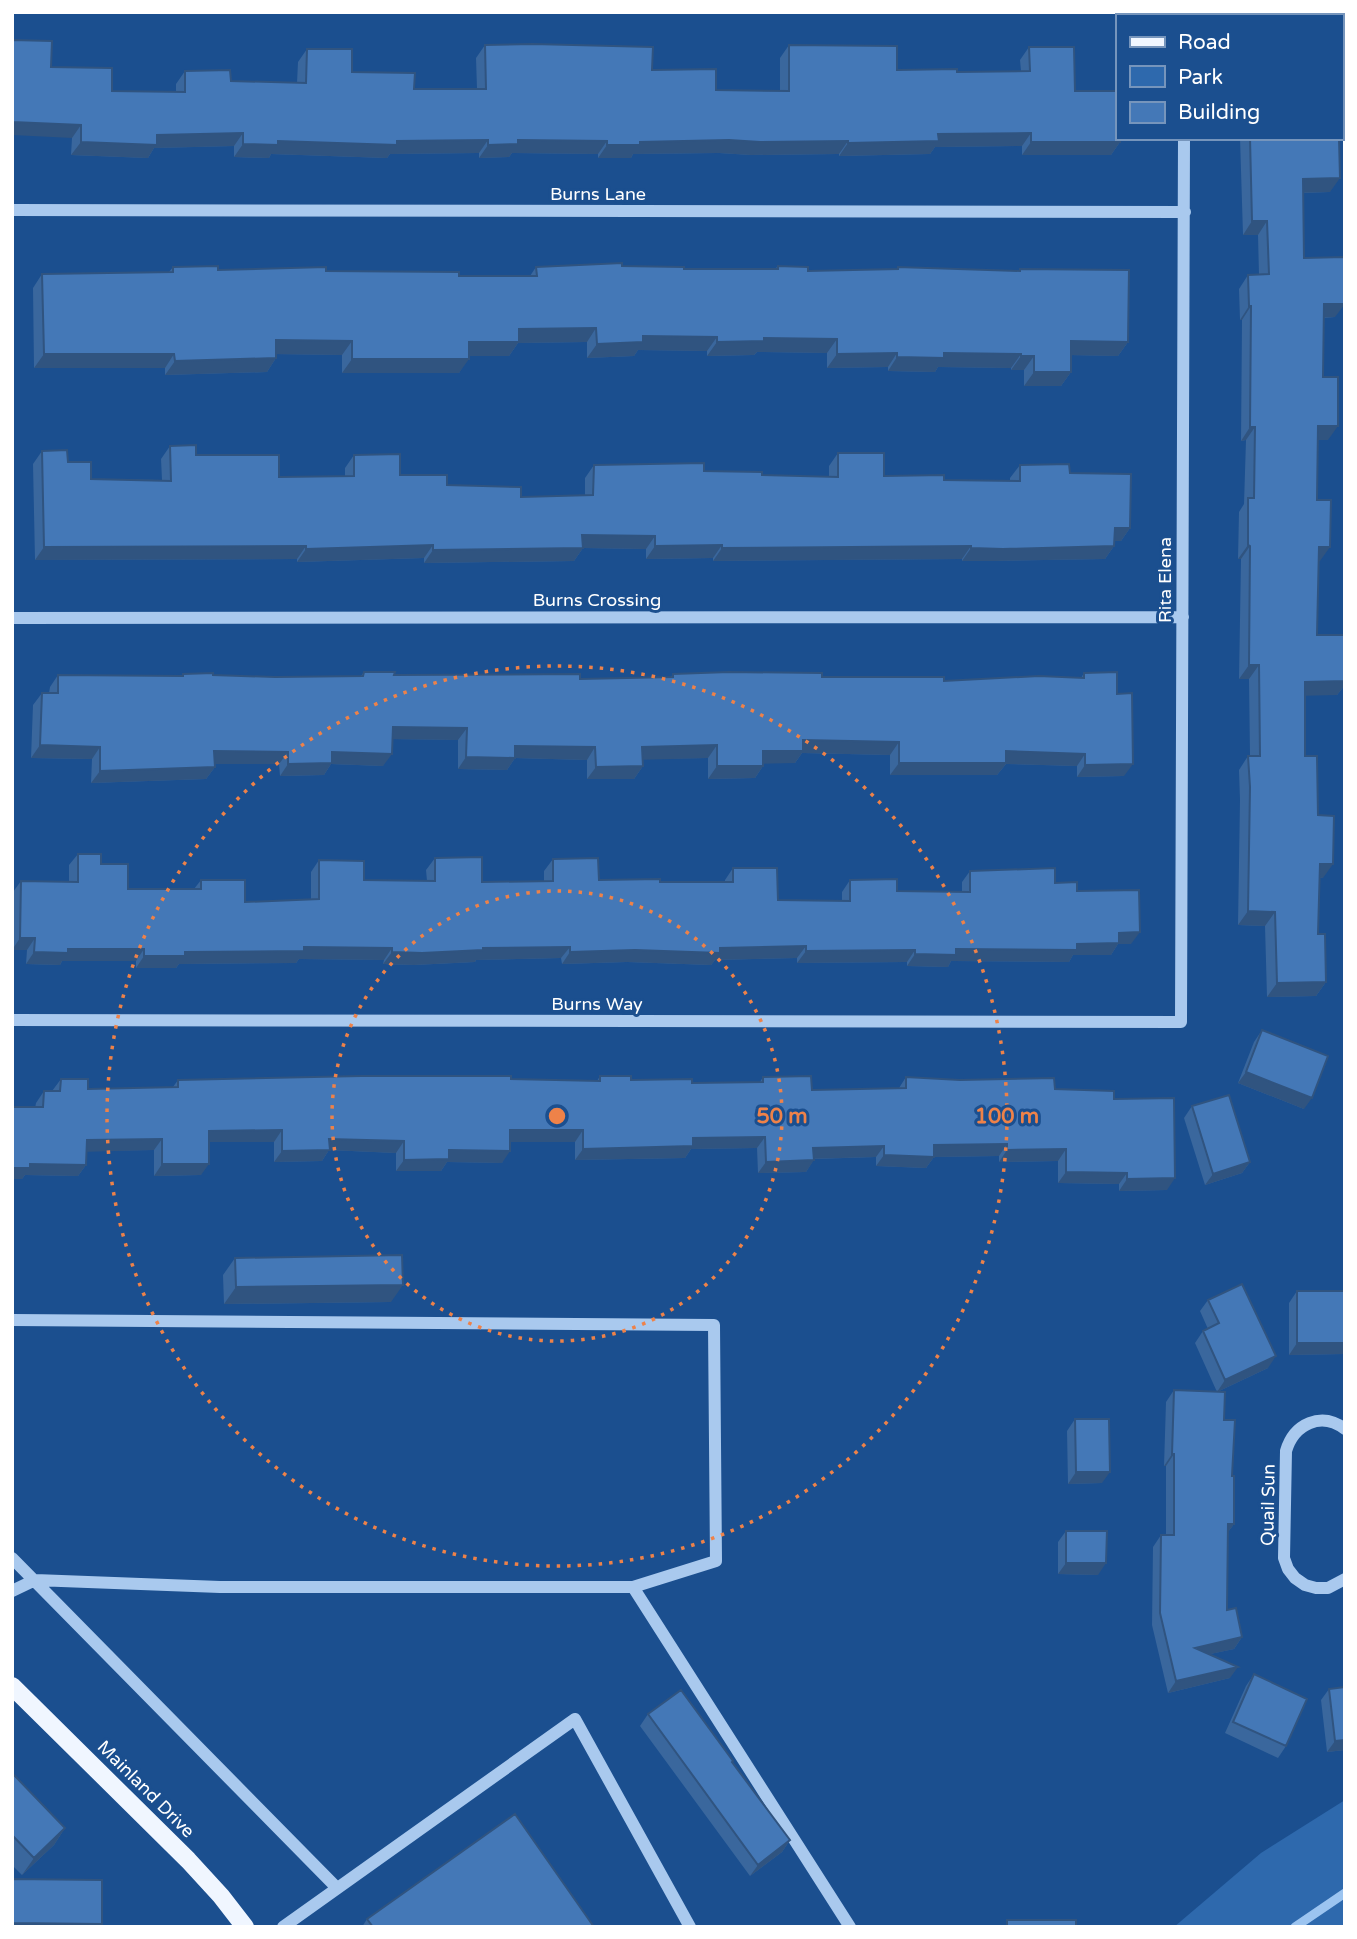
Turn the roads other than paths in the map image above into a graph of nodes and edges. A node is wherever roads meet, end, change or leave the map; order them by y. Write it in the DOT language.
graph roads {
  1 [pos="1184,140"];
  2 [pos="12,211"];
  3 [pos="1185,212"];
  4 [pos="1183,617"];
  5 [pos="12,618"];
  6 [pos="12,1020"];
  7 [pos="1181,1022"];
  8 [pos="12,1320"];
  9 [pos="1345,1429"];
  10 [pos="12,1558"];
  11 [pos="1345,1579"];
  12 [pos="35,1580"];
  13 [pos="633,1587"];
  14 [pos="12,1591"];
  15 [pos="12,1686"];
  16 [pos="337,1888"];
  17 [pos="245,1927"];
  18 [pos="283,1927"];
  19 [pos="690,1927"];
  20 [pos="850,1927"];
  1 -- 3 [label="street, Rita Elena"];
  2 -- 3 [label="street, Burns Lane"];
  3 -- 4 [label="street, Rita Elena"];
  4 -- 5 [label="street, Burns Crossing"];
  4 -- 7 [label="street, Rita Elena"];
  6 -- 7 [label="street, Burns Way"];
  8 -- 13 [label="street"];
  9 -- 11 [label="street, Quail Sun"];
  10 -- 12 [label="street"];
  12 -- 13 [label="street"];
  12 -- 14 [label="street"];
  12 -- 16 [label="street"];
  13 -- 20 [label="street"];
  15 -- 17 [label="main road, Mainland Drive"];
  16 -- 18 [label="street"];
  16 -- 19 [label="street"];
}
